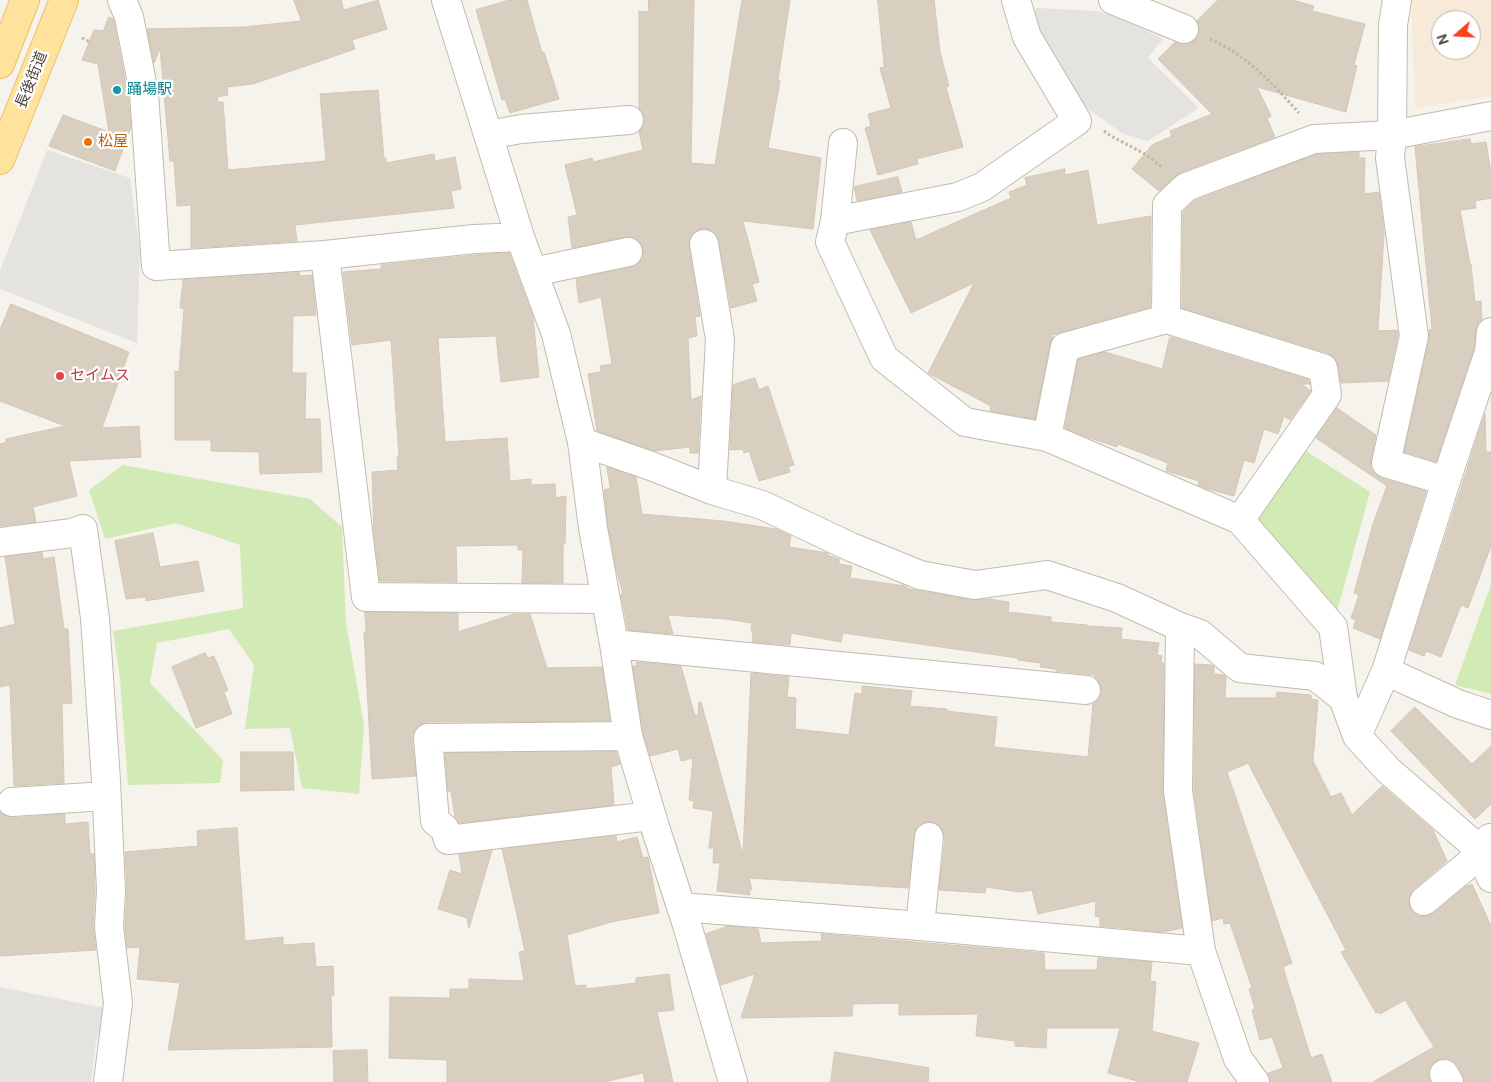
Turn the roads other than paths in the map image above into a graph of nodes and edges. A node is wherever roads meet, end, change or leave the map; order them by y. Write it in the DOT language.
graph roads {
  1 [pos="25,0"];
  2 [pos="64,0"];
  3 [pos="122,0"];
  4 [pos="446,0"];
  5 [pos="1016,0"];
  6 [pos="1112,0"];
  7 [pos="1397,0"];
  8 [pos="1184,29"];
  9 [pos="0,64"];
  10 [pos="1491,116"];
  11 [pos="629,120"];
  12 [pos="488,135"];
  13 [pos="1392,135"];
  14 [pos="843,143"];
  15 [pos="0,160"];
  16 [pos="835,221"];
  17 [pos="520,237"];
  18 [pos="704,244"];
  19 [pos="628,252"];
  20 [pos="326,254"];
  21 [pos="533,272"];
  22 [pos="1166,319"];
  23 [pos="1491,332"];
  24 [pos="1047,437"];
  25 [pos="582,442"];
  26 [pos="1446,481"];
  27 [pos="712,490"];
  28 [pos="1240,520"];
  29 [pos="0,542"];
  30 [pos="606,599"];
  31 [pos="1180,627"];
  32 [pos="614,644"];
  33 [pos="1386,671"];
  34 [pos="1086,690"];
  35 [pos="1343,698"];
  36 [pos="1491,715"];
  37 [pos="628,736"];
  38 [pos="1357,736"];
  39 [pos="106,796"];
  40 [pos="12,802"];
  41 [pos="651,816"];
  42 [pos="929,837"];
  43 [pos="1485,843"];
  44 [pos="1491,878"];
  45 [pos="1424,901"];
  46 [pos="681,907"];
  47 [pos="920,926"];
  48 [pos="1201,951"];
  49 [pos="108,1082"];
  50 [pos="733,1082"];
  51 [pos="1255,1082"];
  1 -- 9 [label="main road"];
  2 -- 15 [label="main road, 長後街道"];
  3 -- 20 [label="street"];
  4 -- 12 [label="street"];
  5 -- 16 [label="street"];
  6 -- 8 [label="street"];
  7 -- 13 [label="street"];
  10 -- 13 [label="street"];
  11 -- 12 [label="street"];
  12 -- 17 [label="street"];
  13 -- 22 [label="street"];
  13 -- 26 [label="street"];
  14 -- 16 [label="street"];
  16 -- 24 [label="street"];
  17 -- 20 [label="street"];
  17 -- 21 [label="street"];
  18 -- 27 [label="street"];
  19 -- 21 [label="street"];
  20 -- 30 [label="street"];
  21 -- 25 [label="street"];
  22 -- 24 [label="street"];
  22 -- 28 [label="street"];
  23 -- 26 [label="street"];
  24 -- 28 [label="street"];
  25 -- 27 [label="street"];
  25 -- 30 [label="street"];
  26 -- 33 [label="street"];
  27 -- 31 [label="street"];
  28 -- 35 [label="street"];
  29 -- 39 [label="street"];
  30 -- 32 [label="street"];
  31 -- 35 [label="street"];
  31 -- 48 [label="street"];
  32 -- 34 [label="street"];
  32 -- 37 [label="street"];
  33 -- 36 [label="street"];
  33 -- 38 [label="street"];
  35 -- 38 [label="street"];
  37 -- 41 [label="street"];
  37 -- 41 [label="street"];
  38 -- 43 [label="street"];
  39 -- 40 [label="street"];
  39 -- 49 [label="street"];
  41 -- 46 [label="street"];
  42 -- 47 [label="street"];
  43 -- 44 [label="street"];
  43 -- 45 [label="street"];
  46 -- 47 [label="street"];
  46 -- 50 [label="street"];
  47 -- 48 [label="street"];
  48 -- 51 [label="street"];
}
